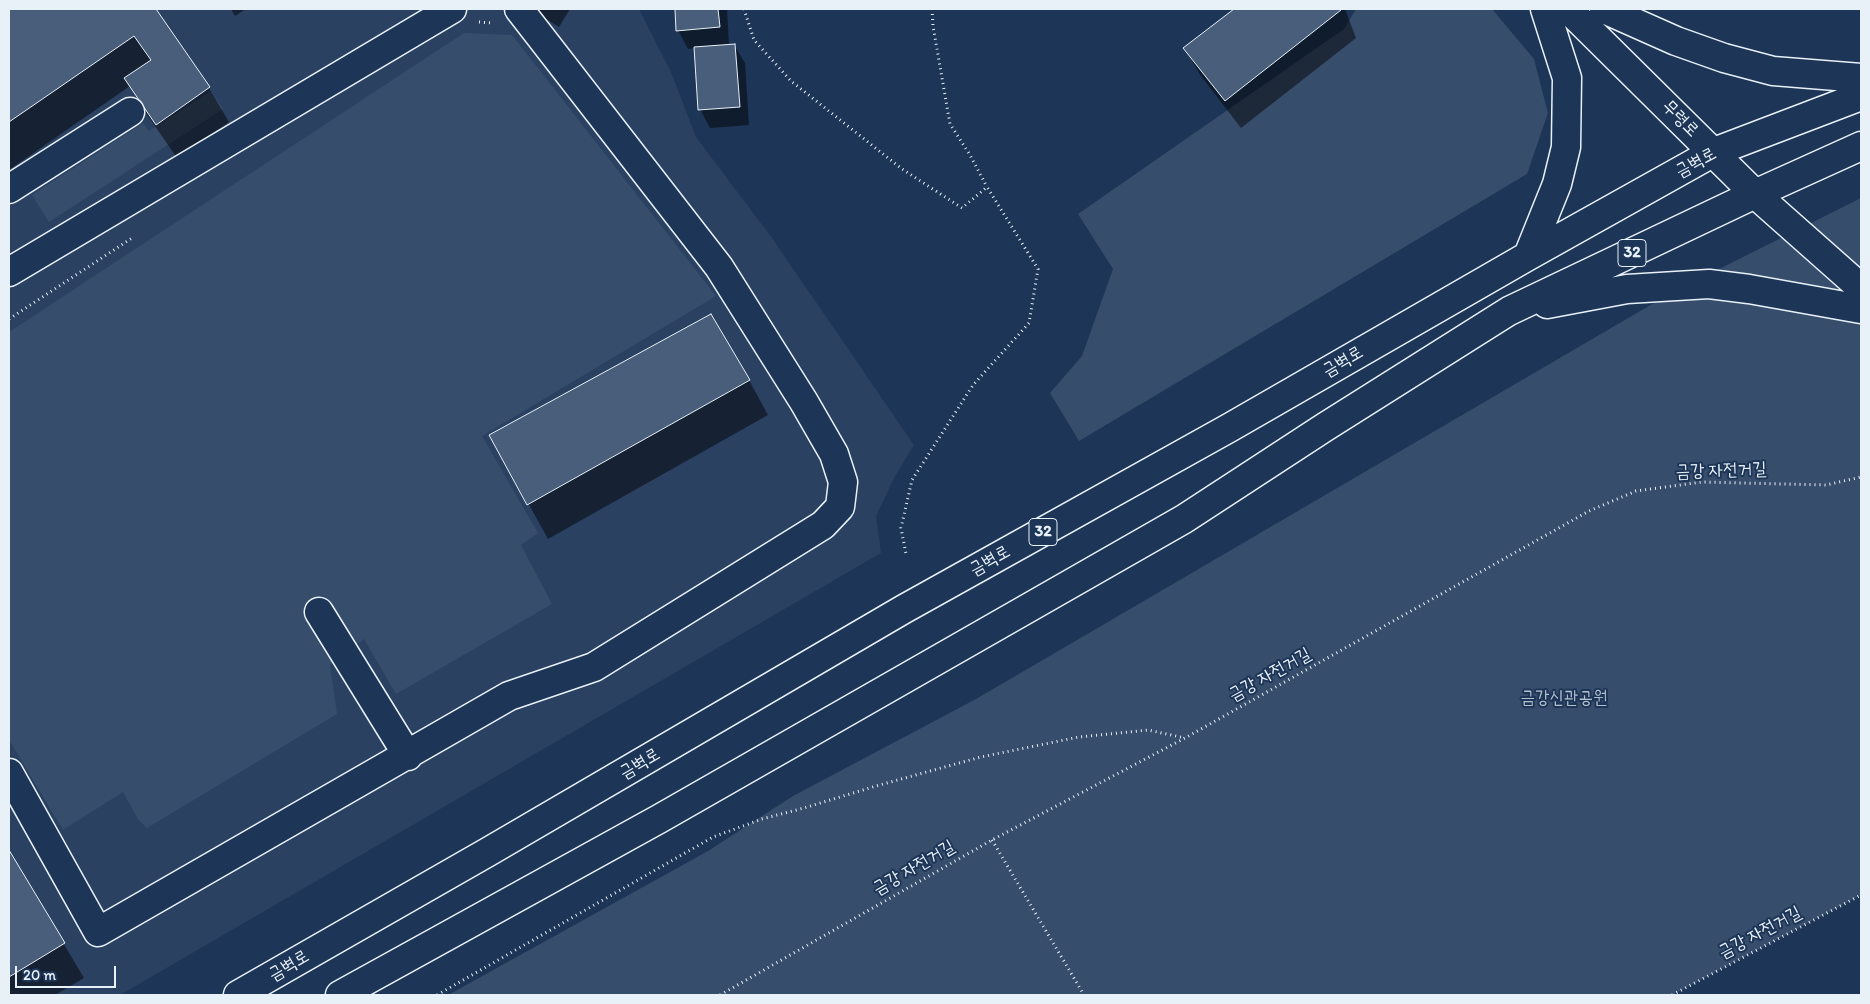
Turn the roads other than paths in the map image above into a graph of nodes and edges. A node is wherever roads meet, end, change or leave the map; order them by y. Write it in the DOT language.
graph roads {
  1 [pos="1545,9"];
  2 [pos="1568,9"];
  3 [pos="1604,9"];
  4 [pos="462,15"];
  5 [pos="509,16"];
  6 [pos="1861,78"];
  7 [pos="1861,96"];
  8 [pos="130,112"];
  9 [pos="1861,146"];
  10 [pos="1714,152"];
  11 [pos="9,189"];
  12 [pos="1755,194"];
  13 [pos="1528,256"];
  14 [pos="9,272"];
  15 [pos="1861,288"];
  16 [pos="1861,309"];
  17 [pos="1509,311"];
  18 [pos="319,612"];
  19 [pos="408,756"];
  20 [pos="9,773"];
  21 [pos="238,995"];
  22 [pos="340,995"];
  1 -- 13 [label="main road"];
  2 -- 10 [label="main road, 무령로"];
  3 -- 6 [label="main road"];
  4 -- 14 [label="main road"];
  5 -- 19 [label="main road"];
  7 -- 10 [label="main road, 금벽로 / 32"];
  8 -- 11 [label="main road"];
  9 -- 12 [label="main road, 32"];
  10 -- 12 [label="main road, 무령로"];
  10 -- 13 [label="main road, 금벽로 / 32"];
  12 -- 15 [label="main road, 무령로"];
  12 -- 17 [label="main road, 32"];
  13 -- 21 [label="main road, 금벽로 / 32"];
  16 -- 17 [label="main road"];
  17 -- 22 [label="main road, 32"];
  18 -- 19 [label="main road"];
  19 -- 20 [label="main road"];
}
